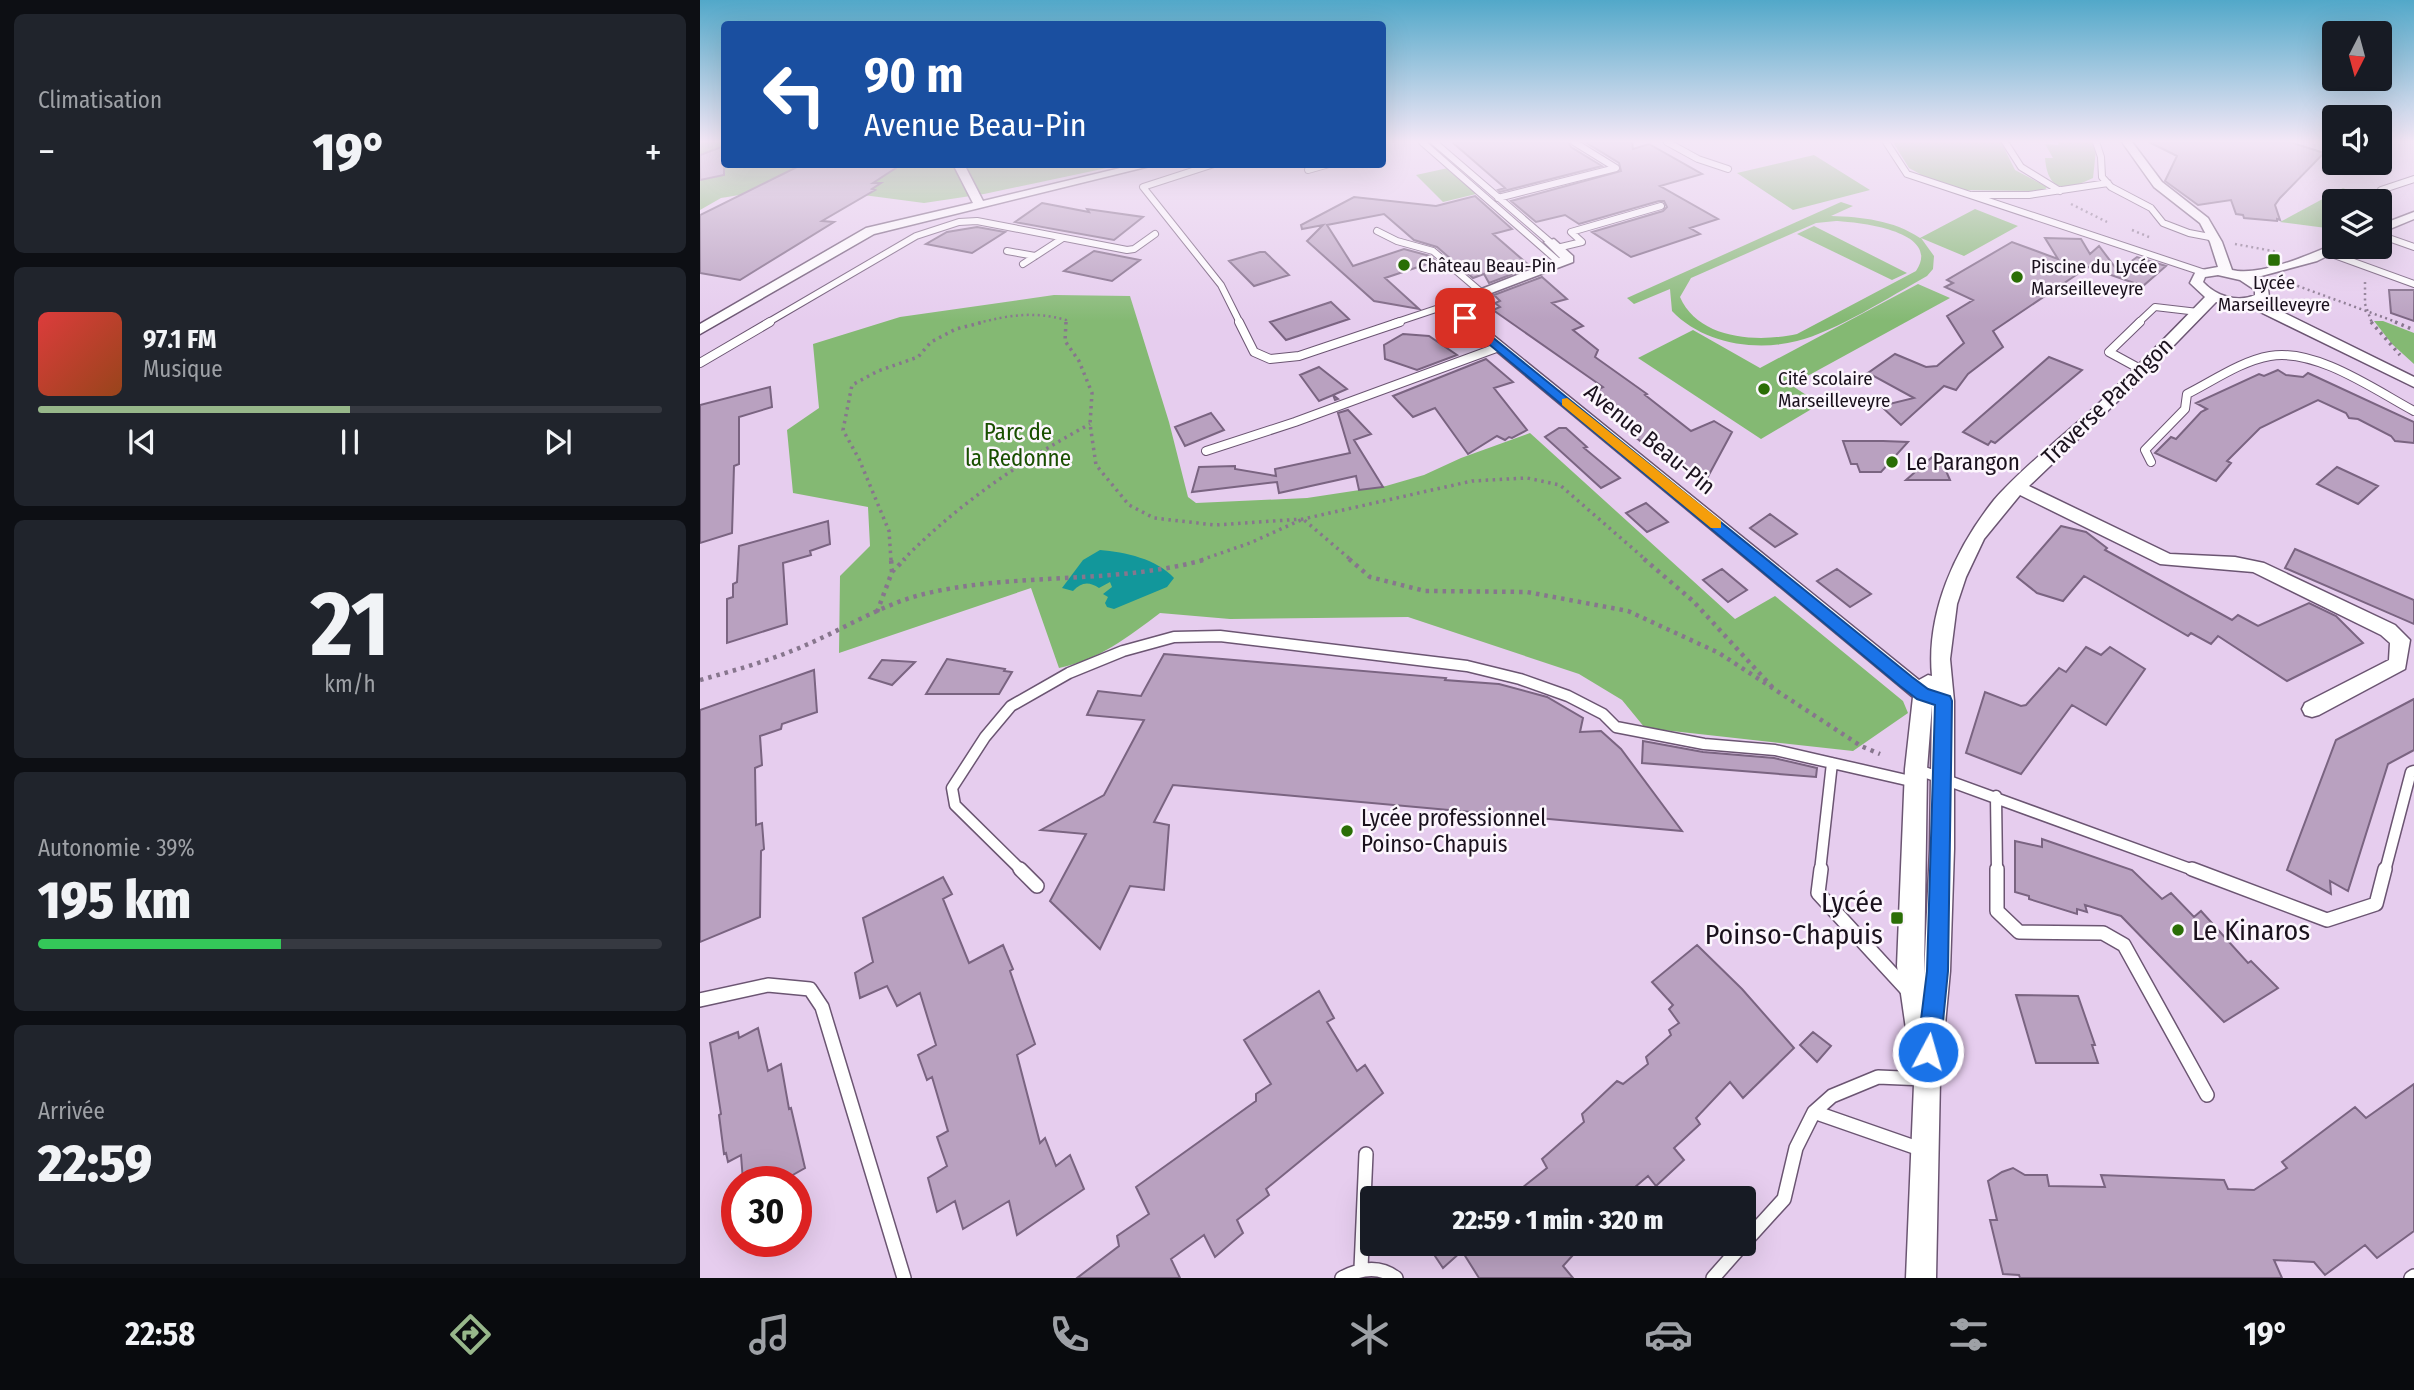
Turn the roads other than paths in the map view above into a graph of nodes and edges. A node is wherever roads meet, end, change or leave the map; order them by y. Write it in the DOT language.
graph roads {
  1 [pos="989,202"];
  2 [pos="1155,202"];
  3 [pos="1495,202"];
  4 [pos="1503,202"];
  5 [pos="1985,202"];
  6 [pos="2140,202"];
  7 [pos="2182,202"];
  8 [pos="979,204"];
  9 [pos="1661,206"];
  10 [pos="2414,215"];
  11 [pos="2392,224"];
  12 [pos="1377,231"];
  13 [pos="1154,234"];
  14 [pos="1062,238"];
  15 [pos="2392,239"];
  16 [pos="2221,240"];
  17 [pos="2414,247"];
  18 [pos="1007,251"];
  19 [pos="1555,251"];
  20 [pos="2322,255"];
  21 [pos="1035,256"];
  22 [pos="2344,259"];
  23 [pos="2312,260"];
  24 [pos="1023,264"];
  25 [pos="2226,272"];
  26 [pos="2205,273"];
  27 [pos="2244,277"];
  28 [pos="2257,284"];
  29 [pos="2414,284"];
  30 [pos="1481,292"];
  31 [pos="2214,296"];
  32 [pos="2252,302"];
  33 [pos="1448,304"];
  34 [pos="2198,312"];
  35 [pos="700,330"];
  36 [pos="1499,346"];
  37 [pos="700,363"];
  38 [pos="2142,370"];
  39 [pos="2414,383"];
  40 [pos="2414,411"];
  41 [pos="1206,451"];
  42 [pos="2151,462"];
  43 [pos="2018,487"];
  44 [pos="1940,659"];
  45 [pos="1923,694"];
  46 [pos="1944,701"];
  47 [pos="2312,709"];
  48 [pos="1832,763"];
  49 [pos="2414,771"];
  50 [pos="1915,776"];
  51 [pos="1941,777"];
  52 [pos="1996,796"];
  53 [pos="1037,886"];
  54 [pos="1914,998"];
  55 [pos="700,1000"];
  56 [pos="1926,1079"];
  57 [pos="2207,1094"];
  58 [pos="1814,1112"];
  59 [pos="1923,1150"];
  60 [pos="1366,1154"];
  61 [pos="1756,1230"];
  62 [pos="1732,1256"];
  63 [pos="1361,1268"];
  64 [pos="904,1278"];
  65 [pos="1342,1278"];
  66 [pos="1396,1278"];
  67 [pos="1713,1278"];
  68 [pos="1921,1278"];
  1 -- 8 [label="street"];
  2 -- 33 [label="lane"];
  3 -- 19 [label="lane"];
  4 -- 19 [label="lane"];
  5 -- 26 [label="lane"];
  6 -- 16 [label="lane"];
  7 -- 16 [label="street"];
  8 -- 35 [label="street"];
  9 -- 19 [label="lane"];
  10 -- 11 [label="street"];
  12 -- 30 [label="lane"];
  13 -- 14 [label="lane"];
  14 -- 21 [label="lane"];
  14 -- 37 [label="lane"];
  15 -- 17 [label="lane"];
  16 -- 25 [label="street"];
  18 -- 21 [label="lane"];
  19 -- 30 [label="street"];
  20 -- 23 [label="street"];
  21 -- 24 [label="lane"];
  22 -- 29 [label="lane"];
  23 -- 27 [label="street"];
  23 -- 28 [label="street"];
  25 -- 26 [label="street"];
  25 -- 27 [label="street"];
  26 -- 31 [label="street"];
  27 -- 28 [label="street"];
  28 -- 32 [label="street"];
  30 -- 33 [label="street"];
  31 -- 32 [label="street"];
  31 -- 34 [label="street, Traverse Parangon"];
  32 -- 39 [label="street"];
  33 -- 36 [label="street, Avenue Beau-Pin"];
  34 -- 38 [label="street, Traverse Parangon"];
  34 -- 38 [label="lane"];
  36 -- 41 [label="lane"];
  36 -- 45 [label="street, Avenue Beau-Pin"];
  38 -- 43 [label="street, Traverse Parangon"];
  40 -- 42 [label="lane"];
  43 -- 44 [label="street, Traverse Parangon"];
  43 -- 47 [label="street"];
  44 -- 45 [label="street, Traverse Parangon"];
  44 -- 46 [label="street, Traverse Parangon"];
  45 -- 46 [label="street, Avenue Beau-Pin"];
  45 -- 50 [label="street, Traverse Parangon"];
  46 -- 51 [label="street, Traverse Parangon"];
  48 -- 50 [label="lane"];
  48 -- 53 [label="lane"];
  48 -- 54 [label="lane"];
  49 -- 52 [label="lane"];
  50 -- 51 [label="lane"];
  50 -- 54 [label="street, Traverse Parangon"];
  51 -- 52 [label="lane"];
  51 -- 56 [label="street, Traverse Parangon"];
  52 -- 57 [label="lane"];
  54 -- 56 [label="street, Traverse Parangon"];
  55 -- 64 [label="lane"];
  56 -- 58 [label="lane"];
  56 -- 59 [label="street, Traverse Parangon"];
  58 -- 59 [label="lane"];
  58 -- 61 [label="lane"];
  59 -- 68 [label="street, Traverse Parangon"];
  60 -- 63 [label="lane"];
  62 -- 67 [label="lane"];
  63 -- 65 [label="lane"];
  63 -- 66 [label="lane"];
}
